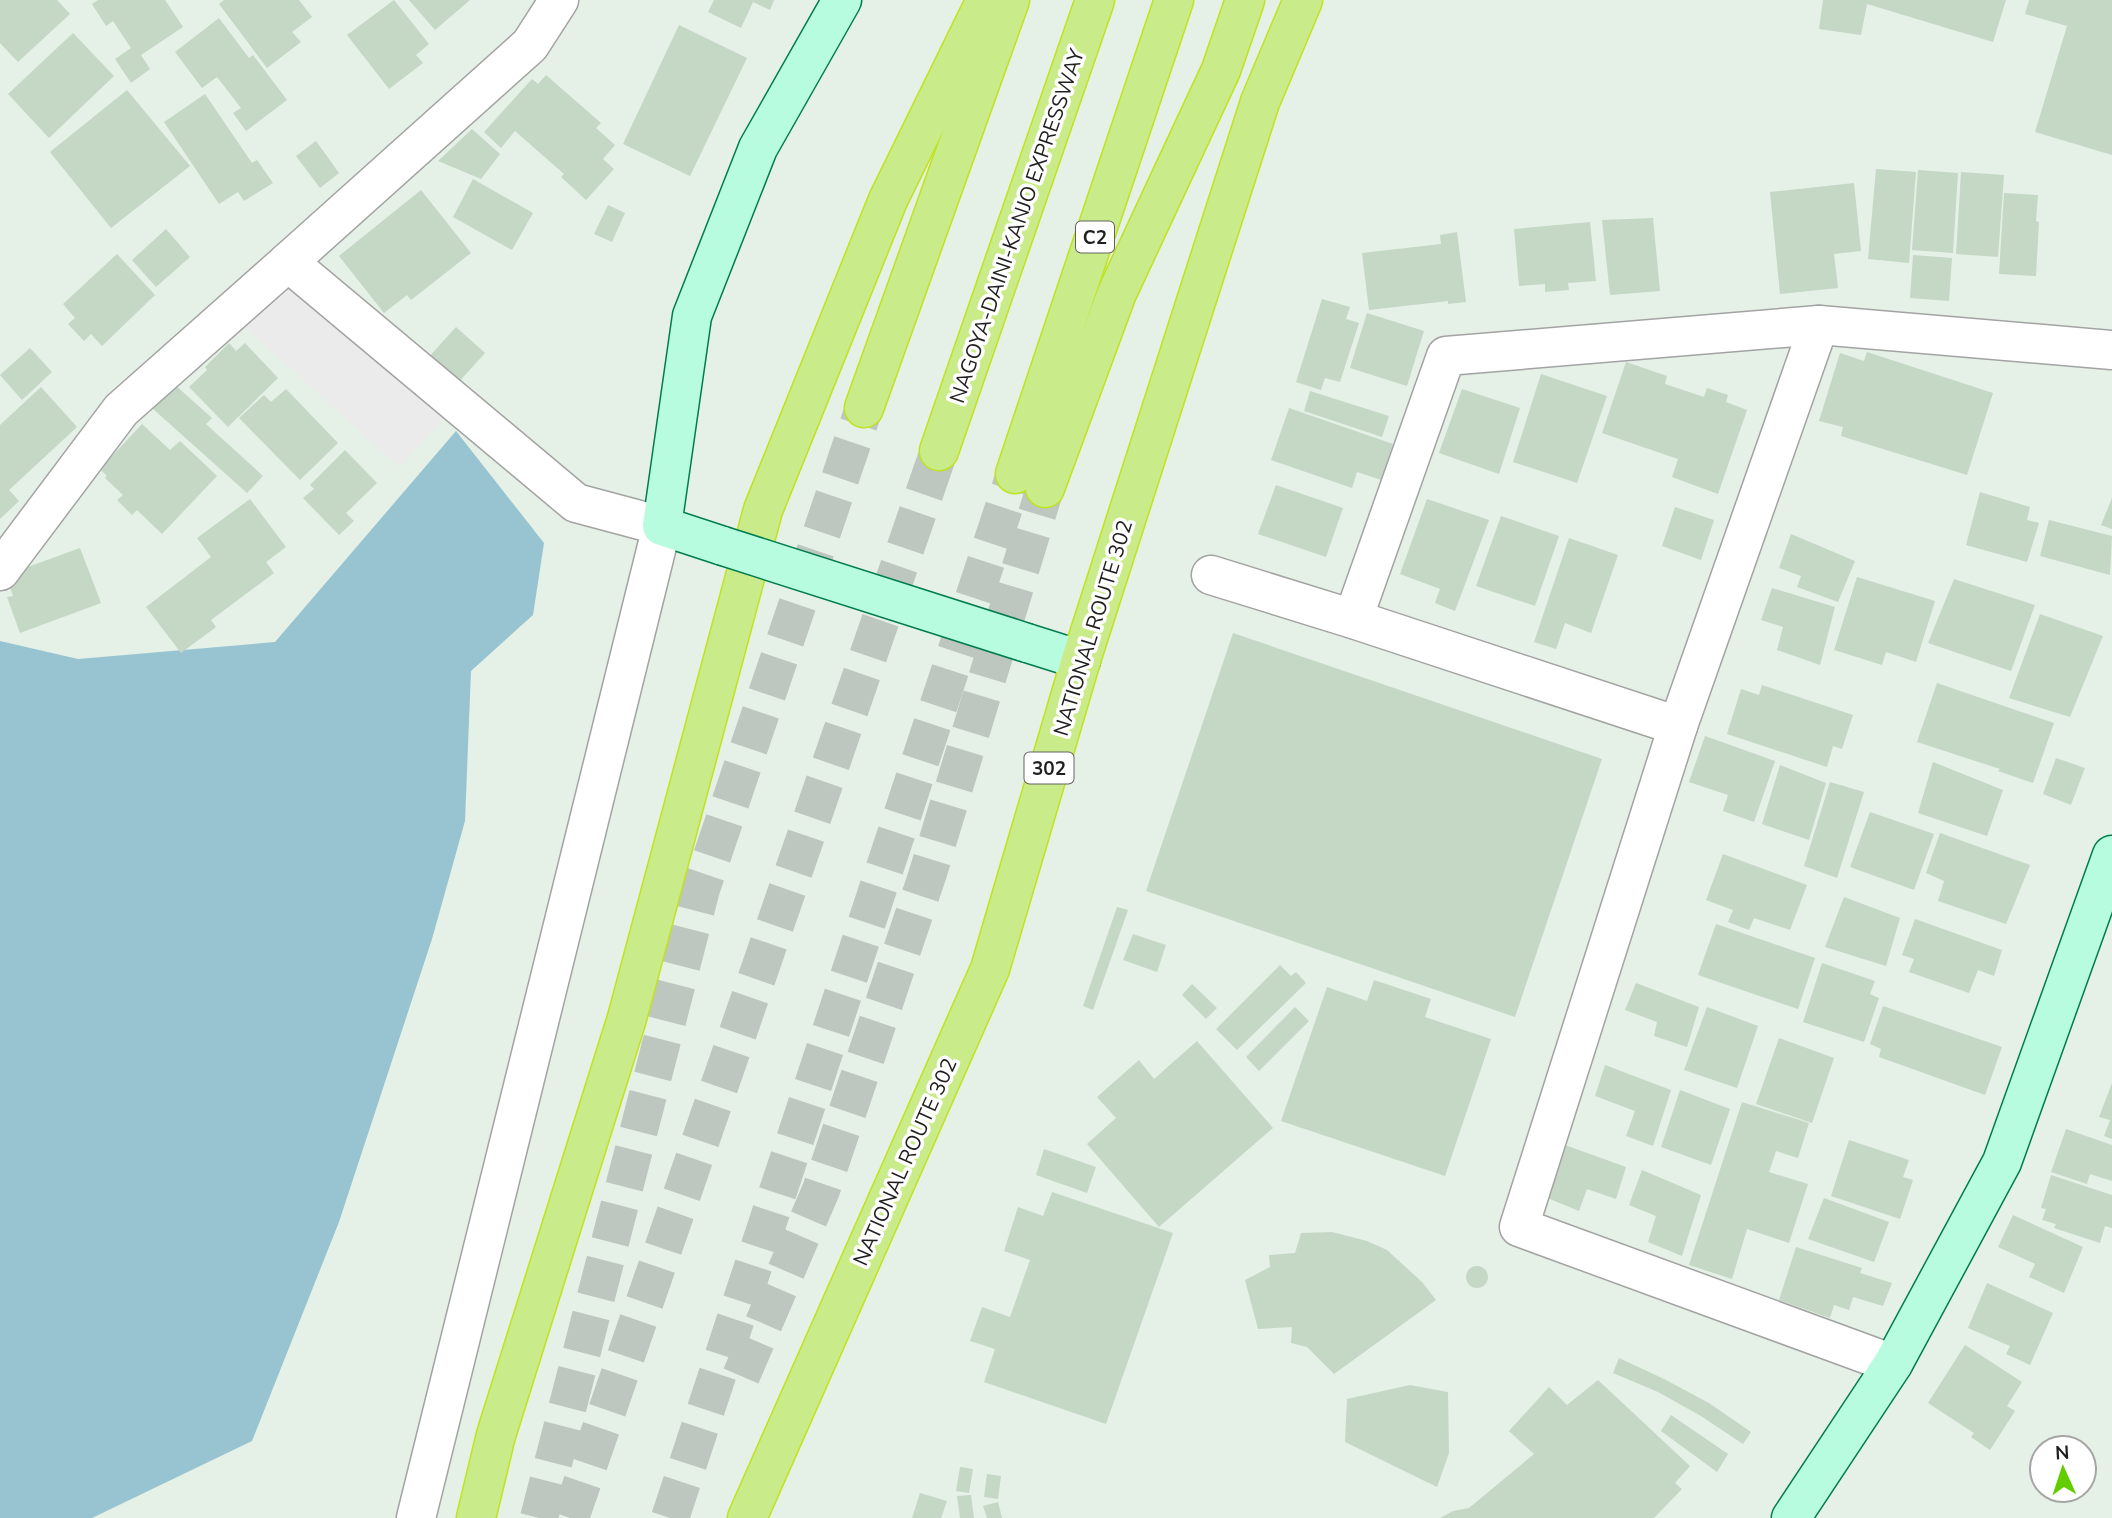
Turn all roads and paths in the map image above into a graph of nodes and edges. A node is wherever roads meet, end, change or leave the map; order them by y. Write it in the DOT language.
graph roads {
  1 [pos="559,0"];
  2 [pos="842,0"];
  3 [pos="986,0"];
  4 [pos="1010,0"];
  5 [pos="1095,0"];
  6 [pos="1174,0"];
  7 [pos="1245,0"];
  8 [pos="1303,0"];
  9 [pos="288,262"];
  10 [pos="1819,326"];
  11 [pos="2112,350"];
  12 [pos="864,408"];
  13 [pos="939,451"];
  14 [pos="662,526"];
  15 [pos="0,570"];
  16 [pos="1211,575"];
  17 [pos="1353,619"];
  18 [pos="1081,660"];
  19 [pos="1678,726"];
  20 [pos="2112,855"];
  21 [pos="1893,1364"];
  22 [pos="416,1518"];
  23 [pos="476,1518"];
  24 [pos="747,1518"];
  25 [pos="1791,1518"];
  1 -- 9 [label="street"];
  2 -- 14 [label="street"];
  3 -- 23 [label="highway"];
  4 -- 12 [label="highway"];
  5 -- 13 [label="highway, NAGOYA-DAINI-KANJO EXPRESSWAY"];
  6 -- 7 [label="highway, C2"];
  8 -- 18 [label="highway, NATIONAL ROUTE 302 / 302"];
  9 -- 14 [label="street"];
  9 -- 15 [label="street"];
  10 -- 11 [label="street"];
  10 -- 17 [label="street"];
  10 -- 19 [label="street"];
  14 -- 18 [label="street, bridge"];
  14 -- 22 [label="street"];
  16 -- 17 [label="street"];
  17 -- 19 [label="street"];
  18 -- 24 [label="highway, NATIONAL ROUTE 302 / 302"];
  19 -- 21 [label="street"];
  20 -- 21 [label="street"];
  21 -- 25 [label="street"];
}
